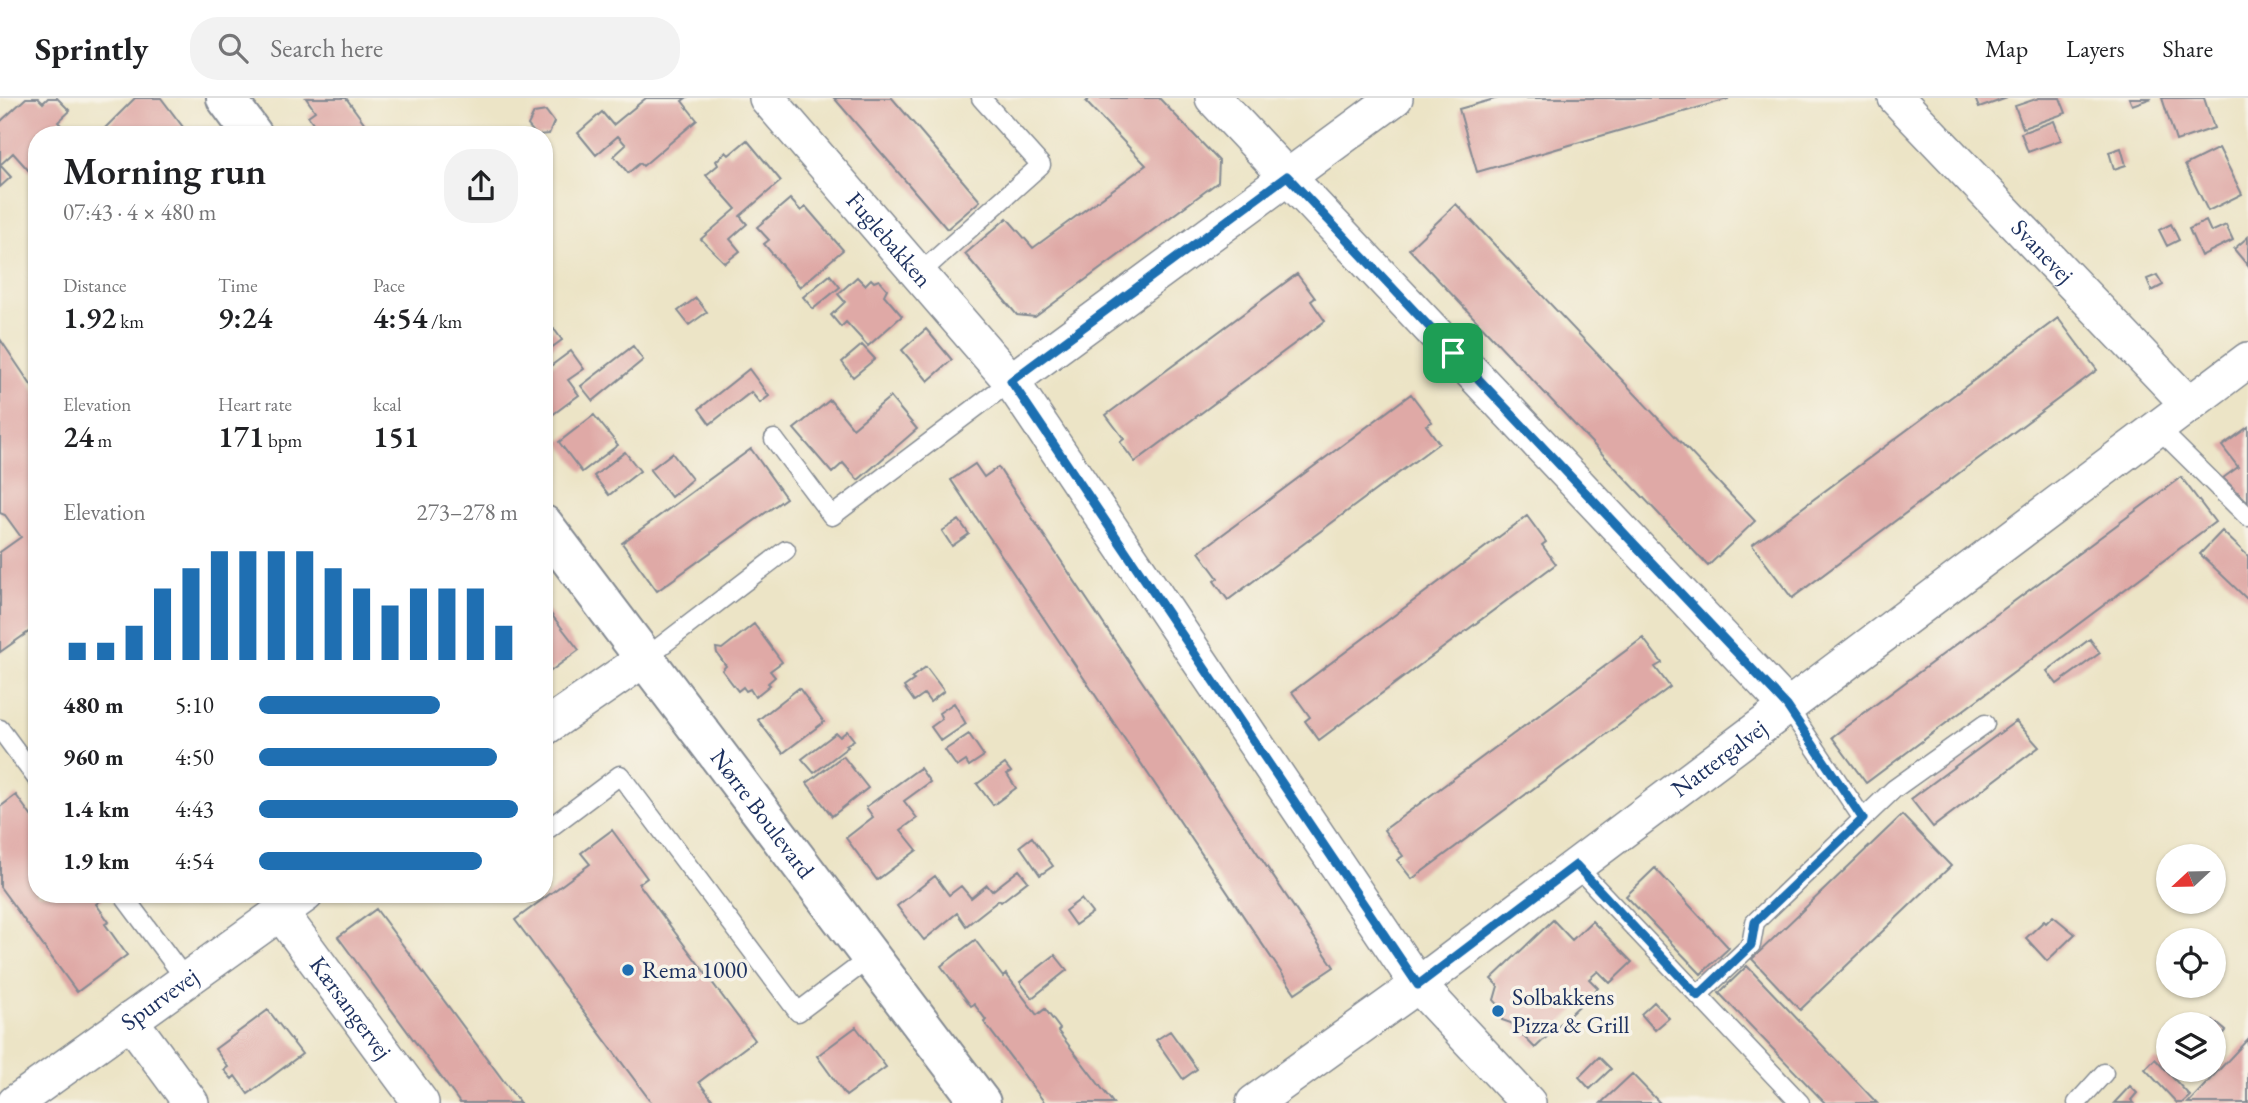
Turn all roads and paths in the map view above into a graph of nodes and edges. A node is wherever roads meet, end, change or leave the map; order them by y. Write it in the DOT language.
graph roads {
  1 [pos="226,98"];
  2 [pos="767,98"];
  3 [pos="981,98"];
  4 [pos="1213,98"];
  5 [pos="1395,98"];
  6 [pos="1896,98"];
  7 [pos="246,126"];
  8 [pos="1287,176"];
  9 [pos="919,274"];
  10 [pos="2248,360"];
  11 [pos="1011,381"];
  12 [pos="2189,405"];
  13 [pos="2158,428"];
  14 [pos="774,439"];
  15 [pos="2248,517"];
  16 [pos="553,537"];
  17 [pos="786,550"];
  18 [pos="644,659"];
  19 [pos="1787,706"];
  20 [pos="553,722"];
  21 [pos="1984,724"];
  22 [pos="0,729"];
  23 [pos="28,767"];
  24 [pos="1863,819"];
  25 [pos="553,825"];
  26 [pos="1576,865"];
  27 [pos="129,903"];
  28 [pos="293,903"];
  29 [pos="871,957"];
  30 [pos="186,980"];
  31 [pos="1418,985"];
  32 [pos="1698,996"];
  33 [pos="130,1020"];
  34 [pos="2104,1073"];
  35 [pos="15,1103"];
  36 [pos="191,1103"];
  37 [pos="421,1103"];
  38 [pos="981,1103"];
  39 [pos="1254,1103"];
  40 [pos="1528,1103"];
  41 [pos="1800,1103"];
  42 [pos="2077,1103"];
  1 -- 7 [label="street"];
  2 -- 9 [label="street, Fuglebakken"];
  3 -- 9 [label="lane"];
  4 -- 8 [label="street"];
  5 -- 8 [label="street"];
  6 -- 12 [label="street, Svanevej"];
  8 -- 11 [label="street"];
  8 -- 19 [label="street"];
  9 -- 11 [label="street, Fuglebakken"];
  10 -- 12 [label="street, Nattergalvej"];
  11 -- 14 [label="lane"];
  11 -- 31 [label="street, Fuglebakken"];
  12 -- 13 [label="street, Nattergalvej"];
  13 -- 15 [label="lane"];
  13 -- 19 [label="street, Nattergalvej"];
  16 -- 18 [label="street, Nørre Boulevard"];
  17 -- 18 [label="lane"];
  18 -- 20 [label="street"];
  18 -- 29 [label="street, Nørre Boulevard"];
  19 -- 24 [label="lane"];
  19 -- 26 [label="street, Nattergalvej"];
  21 -- 24 [label="lane"];
  22 -- 23 [label="lane"];
  24 -- 32 [label="lane"];
  25 -- 29 [label="lane"];
  26 -- 31 [label="street, Nattergalvej"];
  26 -- 32 [label="lane"];
  27 -- 30 [label="lane"];
  28 -- 30 [label="street, Spurvevej"];
  28 -- 37 [label="street, Kærsangervej"];
  29 -- 38 [label="street, Nørre Boulevard"];
  30 -- 33 [label="street, Spurvevej"];
  31 -- 39 [label="street, Nattergalvej"];
  31 -- 40 [label="street, Fuglebakken"];
  32 -- 41 [label="lane"];
  33 -- 35 [label="street, Spurvevej"];
  33 -- 36 [label="street"];
  34 -- 42 [label="lane"];
}
